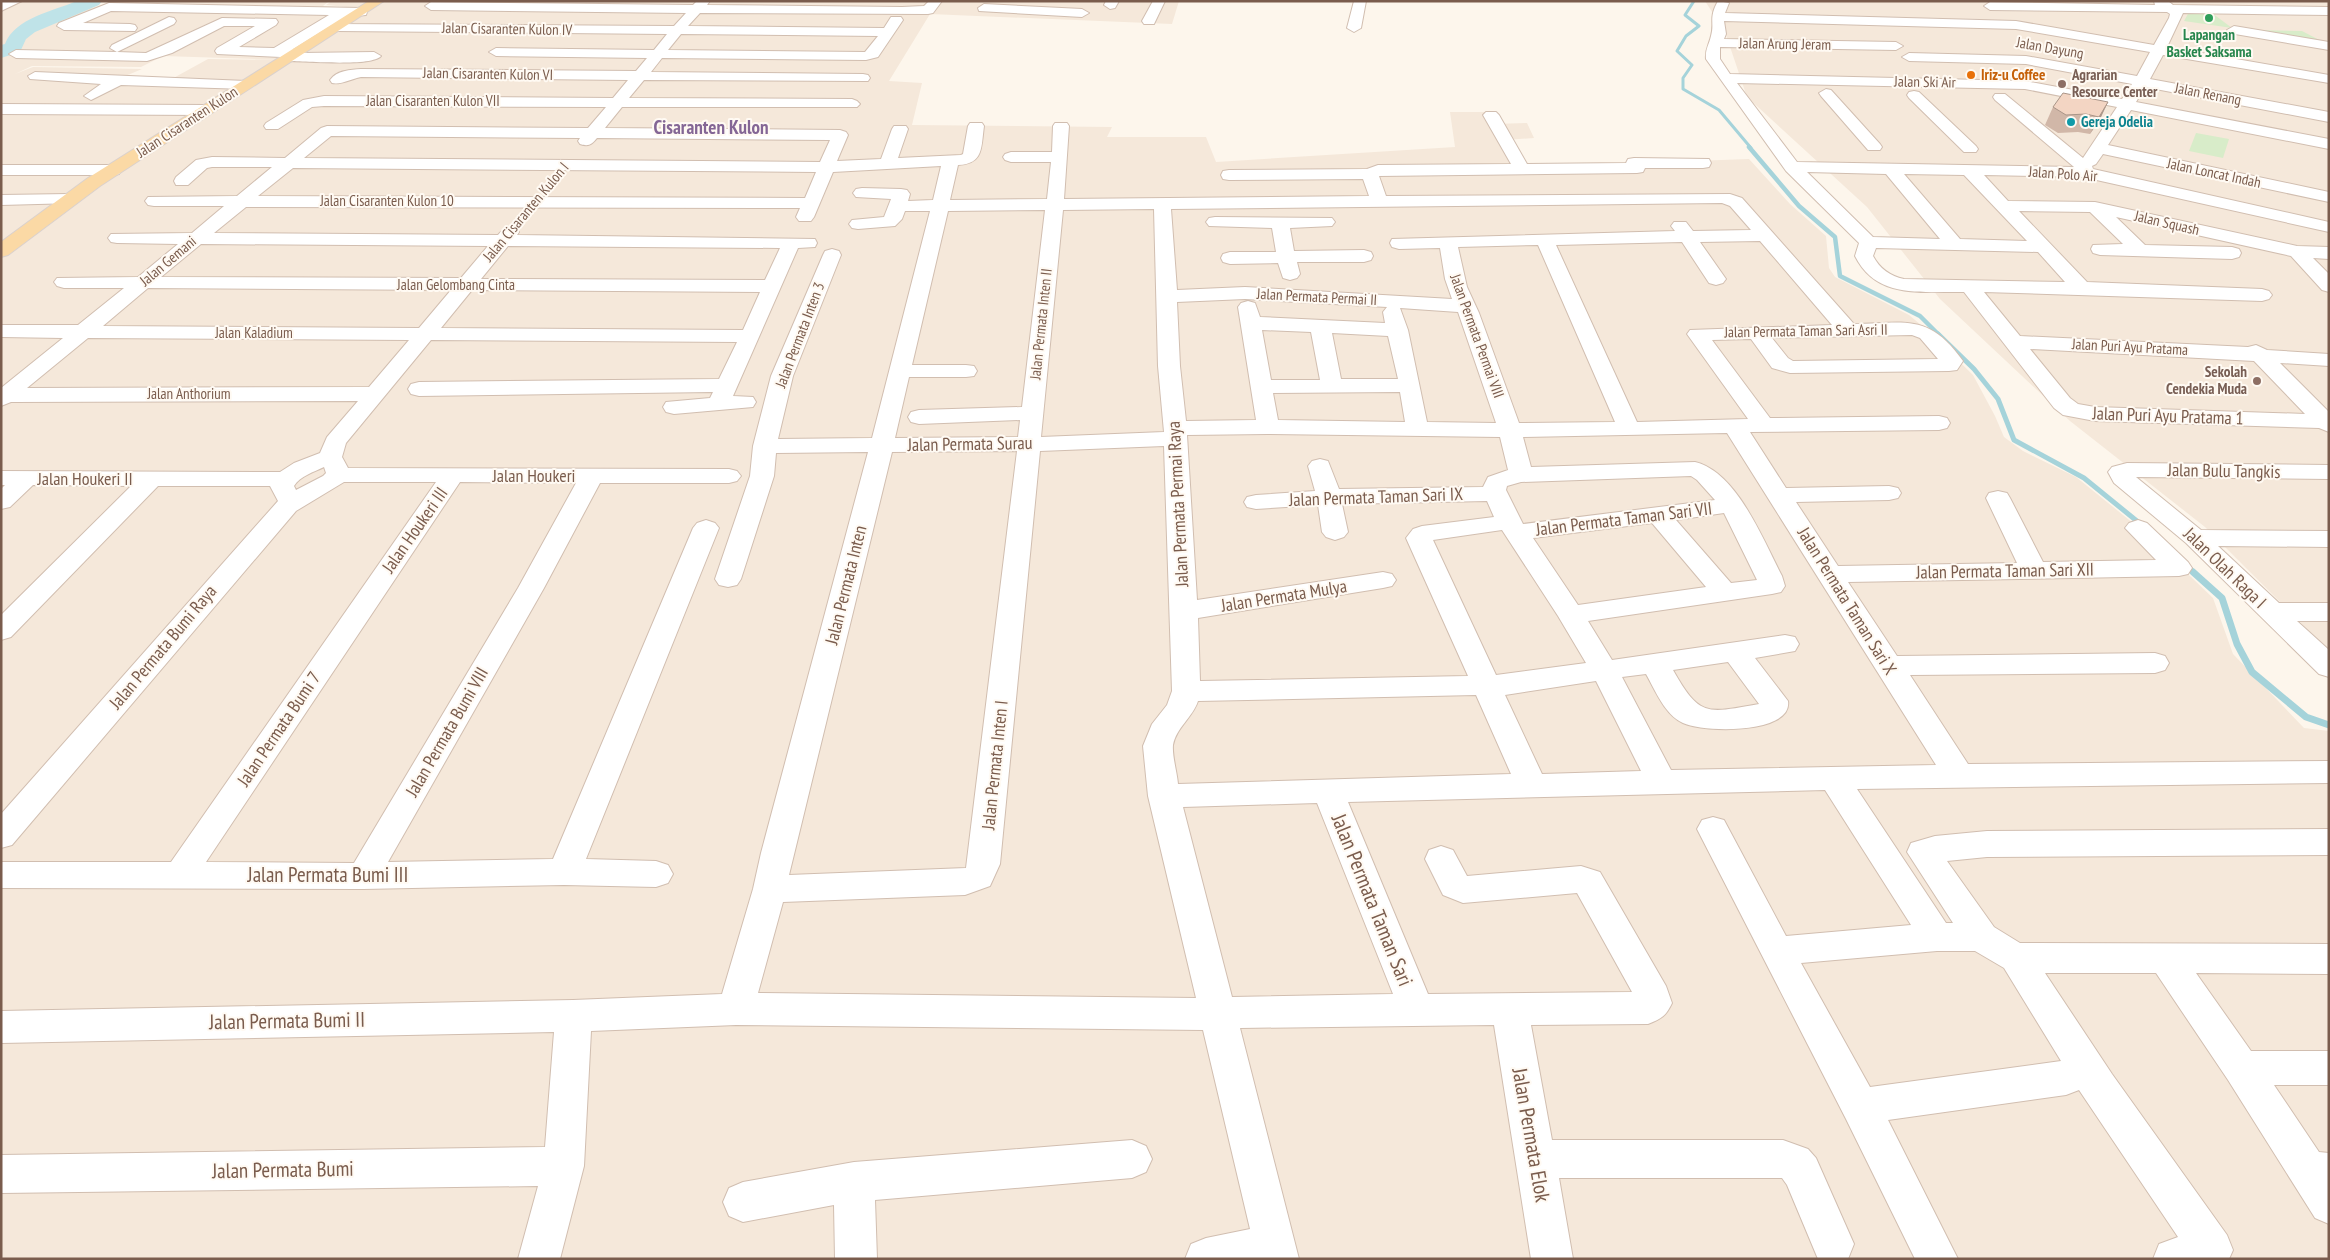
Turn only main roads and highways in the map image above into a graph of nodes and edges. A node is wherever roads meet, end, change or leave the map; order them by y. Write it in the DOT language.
graph roads {
  1 [pos="378,1"];
  2 [pos="5,246"];
  1 -- 2 [label="main road, Jalan Cisaranten Kulon"];
}
